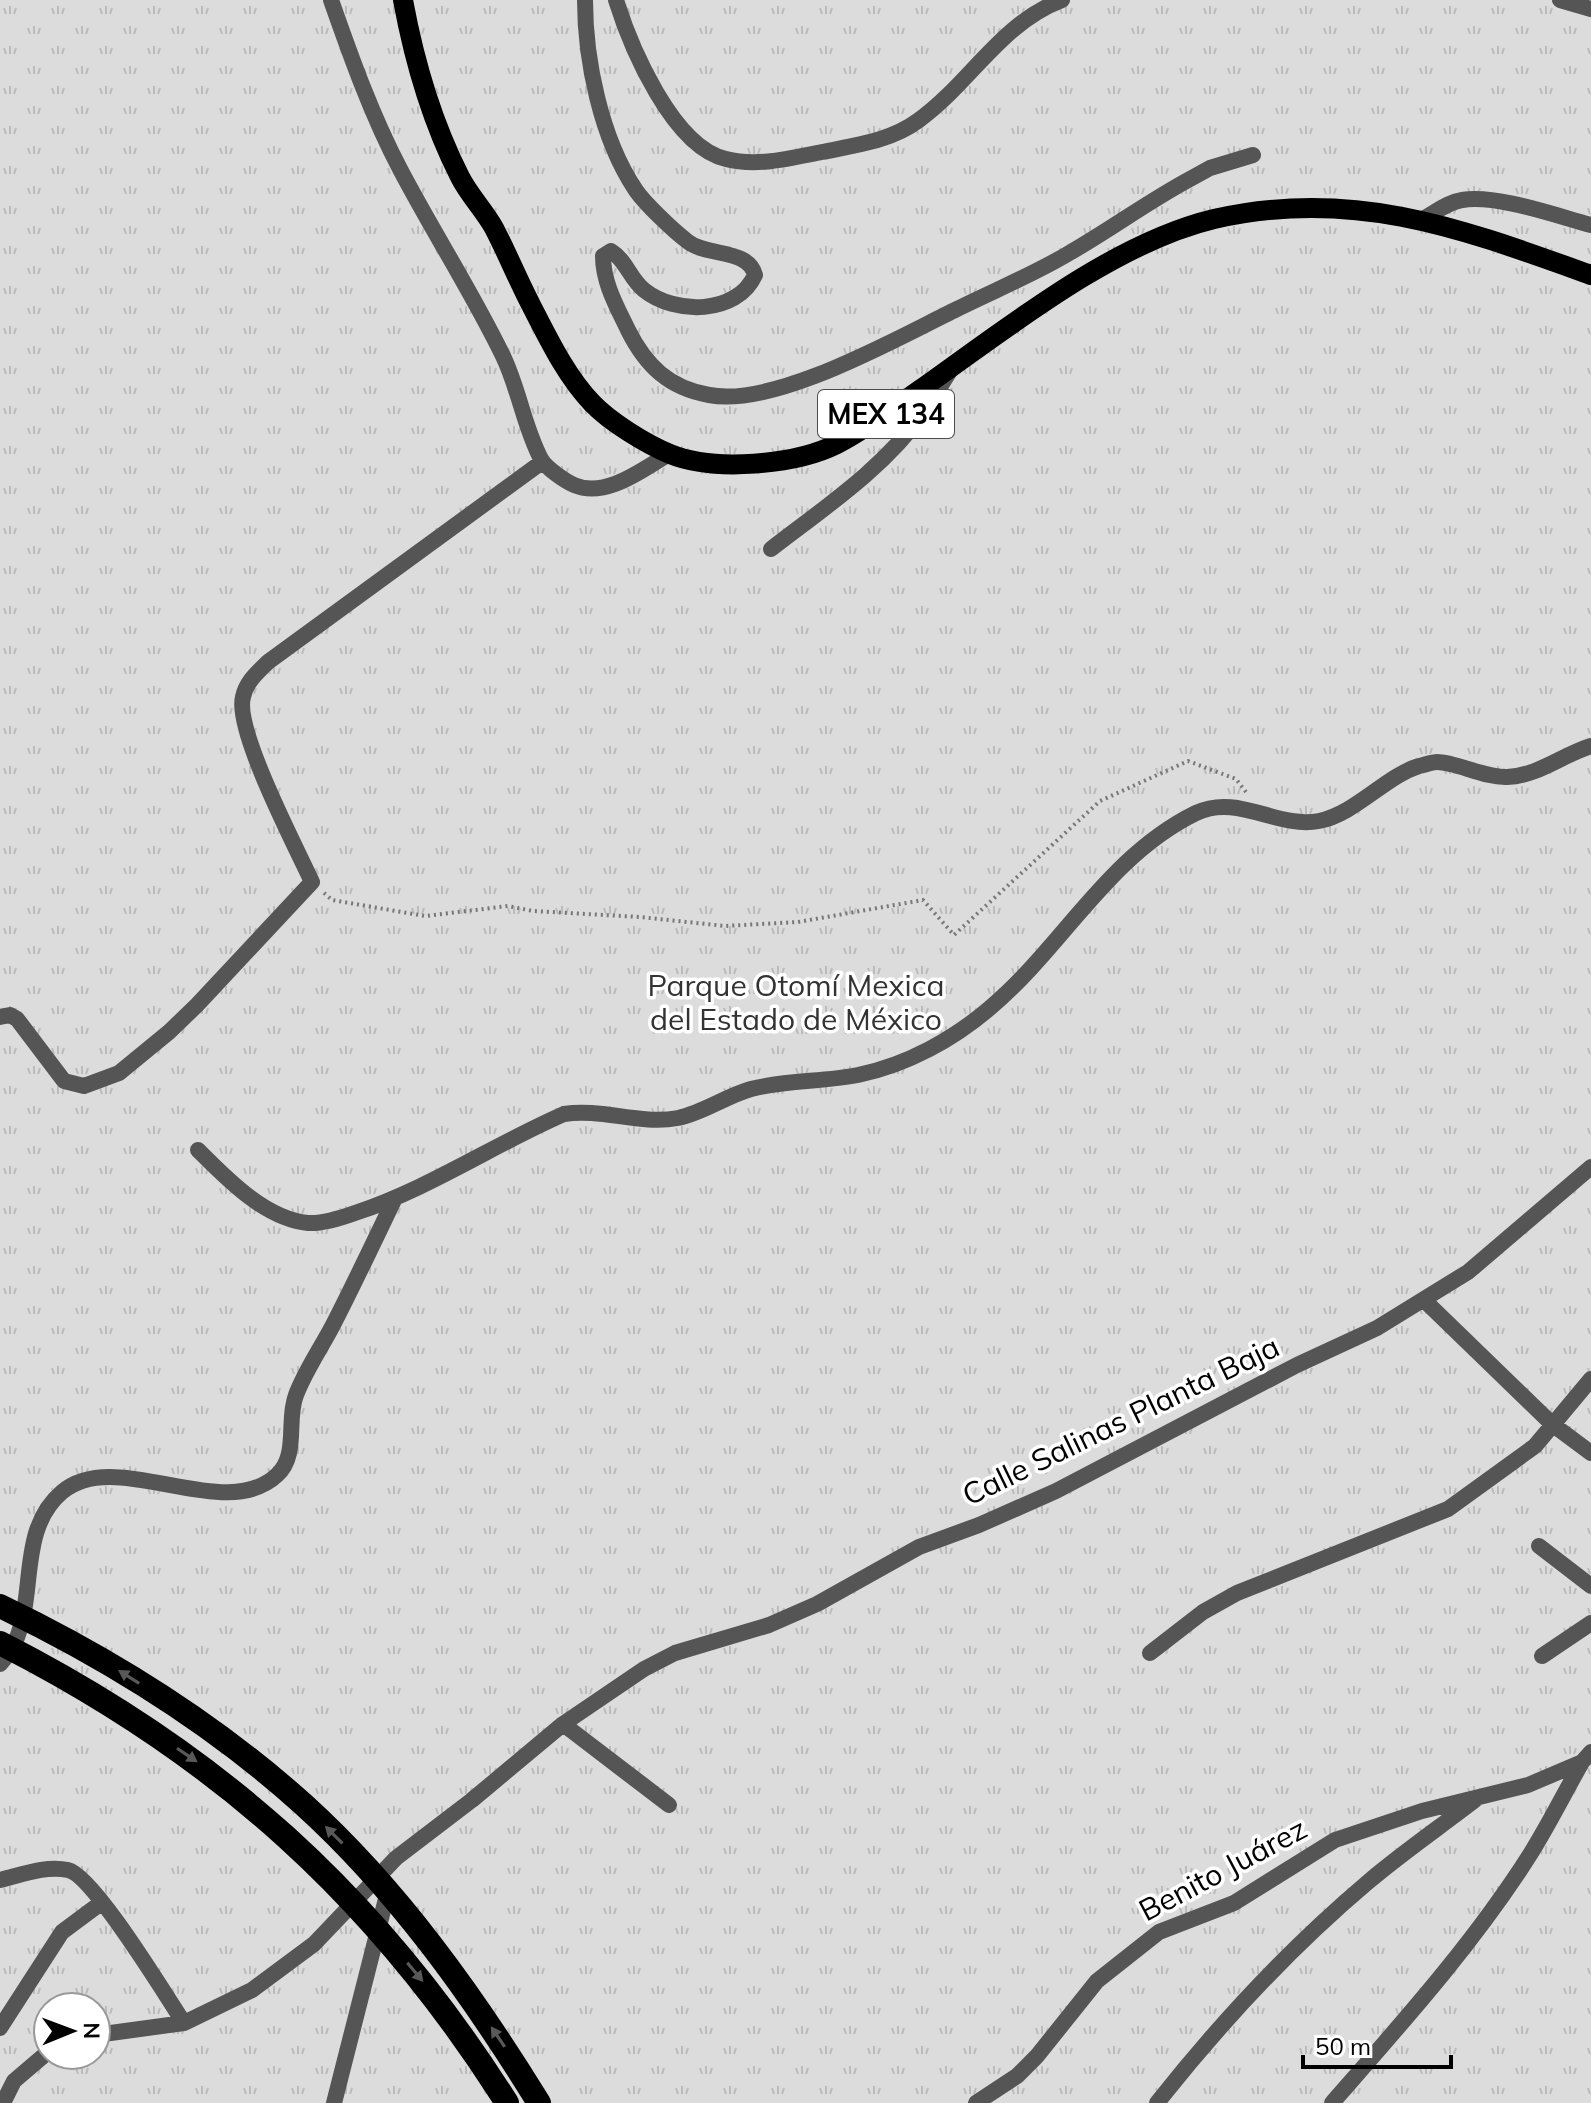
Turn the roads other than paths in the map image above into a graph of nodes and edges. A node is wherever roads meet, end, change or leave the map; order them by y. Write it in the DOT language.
graph roads {
  1 [pos="331,0"];
  2 [pos="403,0"];
  3 [pos="585,0"];
  4 [pos="616,0"];
  5 [pos="1062,0"];
  6 [pos="1560,0"];
  7 [pos="1591,9"];
  8 [pos="1253,155"];
  9 [pos="1423,219"];
  10 [pos="1591,225"];
  11 [pos="1070,253"];
  12 [pos="1591,275"];
  13 [pos="1081,277"];
  14 [pos="953,366"];
  15 [pos="669,454"];
  16 [pos="542,462"];
  17 [pos="771,549"];
  18 [pos="1591,746"];
  19 [pos="0,1017"];
  20 [pos="198,1150"];
  21 [pos="1591,1167"];
  22 [pos="394,1200"];
  23 [pos="1424,1300"];
  24 [pos="1591,1379"];
  25 [pos="1552,1424"];
  26 [pos="1591,1453"];
  27 [pos="1539,1546"];
  28 [pos="1591,1586"];
  29 [pos="0,1606"];
  30 [pos="1591,1623"];
  31 [pos="0,1643"];
  32 [pos="1150,1653"];
  33 [pos="1542,1656"];
  34 [pos="0,1664"];
  35 [pos="563,1724"];
  36 [pos="1586,1757"];
  37 [pos="1480,1797"];
  38 [pos="669,1805"];
  39 [pos="396,1858"];
  40 [pos="0,1880"];
  41 [pos="101,1903"];
  42 [pos="184,2023"];
  43 [pos="0,2028"];
  44 [pos="112,2033"];
  45 [pos="32,2066"];
  46 [pos="3,2103"];
  47 [pos="334,2103"];
  48 [pos="507,2103"];
  49 [pos="539,2103"];
  50 [pos="976,2103"];
  51 [pos="1157,2103"];
  52 [pos="1332,2103"];
  1 -- 16 [label="street"];
  2 -- 15 [label="main road, MEX 134"];
  3 -- 11 [label="street"];
  4 -- 5 [label="street"];
  6 -- 7 [label="street"];
  8 -- 11 [label="street"];
  9 -- 10 [label="street"];
  9 -- 12 [label="main road, MEX 134"];
  9 -- 13 [label="main road, MEX 134"];
  11 -- 13 [label="street"];
  13 -- 14 [label="main road, MEX 134"];
  14 -- 15 [label="main road, MEX 134"];
  14 -- 17 [label="street"];
  15 -- 16 [label="street"];
  16 -- 19 [label="street"];
  18 -- 22 [label="street"];
  20 -- 22 [label="street"];
  21 -- 23 [label="street, Calle Salinas Planta Baja"];
  22 -- 34 [label="street"];
  23 -- 25 [label="street"];
  23 -- 35 [label="street, Calle Salinas Planta Baja"];
  24 -- 25 [label="street"];
  25 -- 26 [label="street"];
  25 -- 32 [label="street"];
  27 -- 28 [label="street"];
  49 -- 29 [label="highway, one-way"];
  30 -- 33 [label="street"];
  31 -- 48 [label="highway, one-way"];
  35 -- 38 [label="street"];
  35 -- 39 [label="street, Calle Salinas Planta Baja"];
  36 -- 37 [label="street, Benito Juárez"];
  36 -- 52 [label="street"];
  37 -- 50 [label="street, Benito Juárez"];
  37 -- 51 [label="street"];
  39 -- 42 [label="street, Calle Salinas Planta Baja"];
  39 -- 47 [label="street"];
  40 -- 41 [label="street"];
  41 -- 42 [label="street"];
  41 -- 43 [label="street"];
  42 -- 44 [label="street, Calle Salinas Planta Baja"];
  45 -- 46 [label="street"];
}
